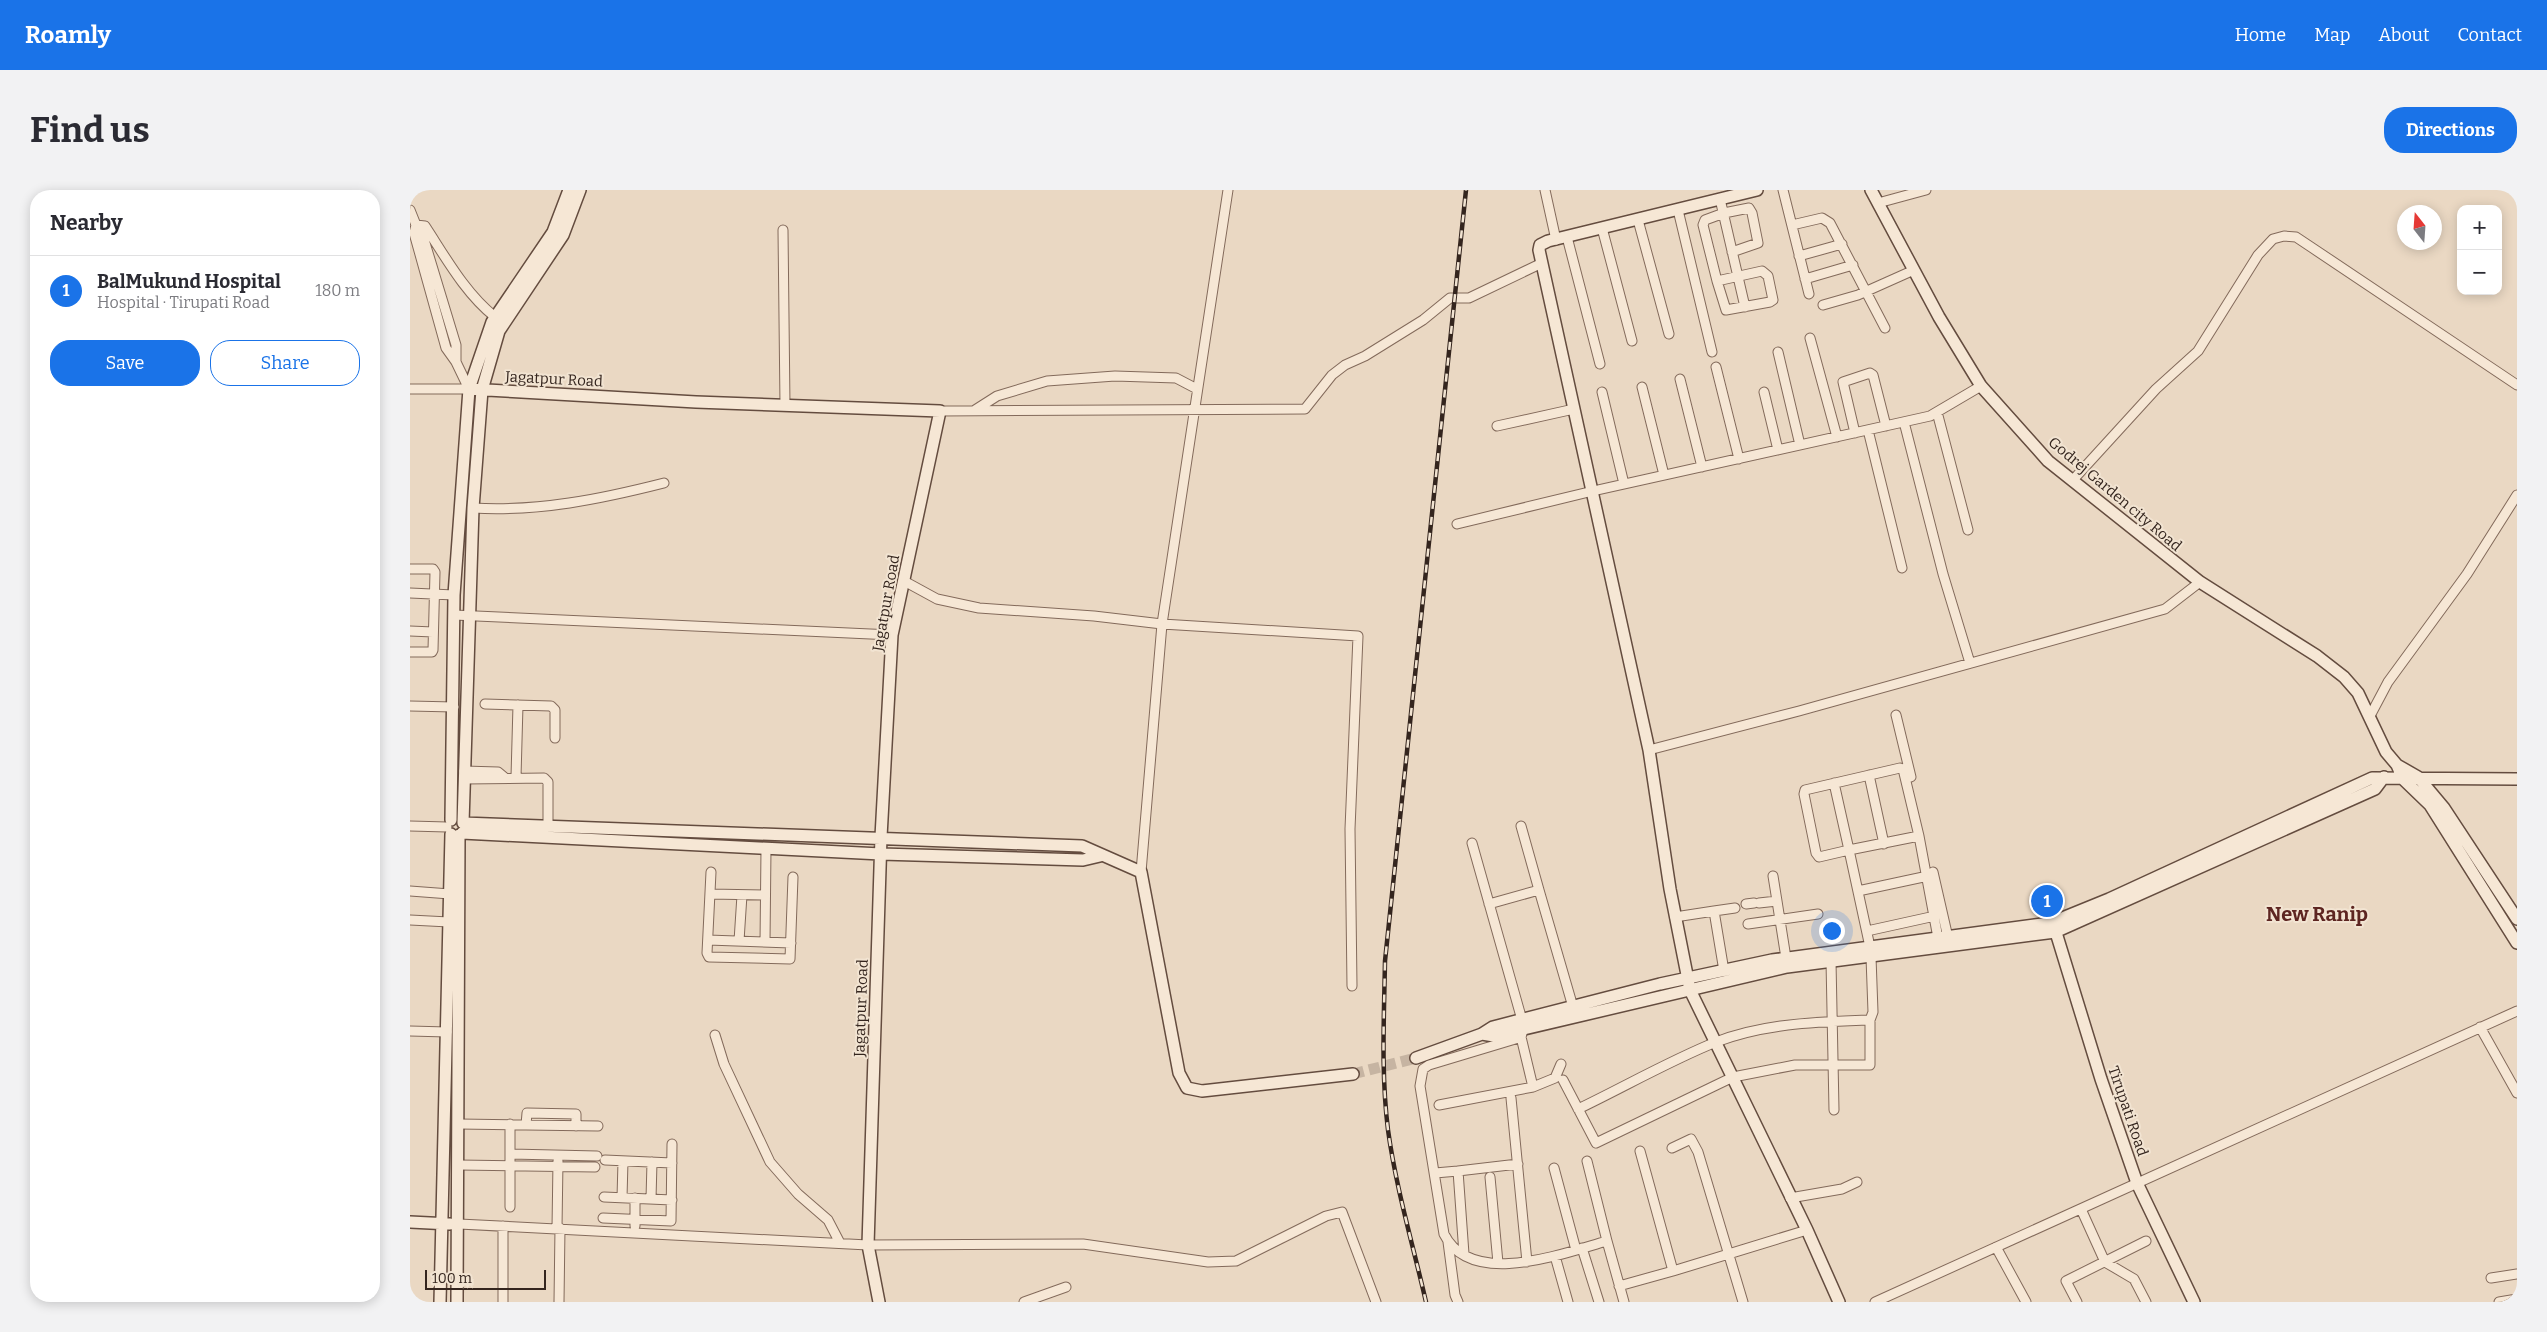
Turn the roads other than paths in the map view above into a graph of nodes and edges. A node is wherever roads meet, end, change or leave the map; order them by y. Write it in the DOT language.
graph roads {
  1 [pos="568,190"];
  2 [pos="580,190"];
  3 [pos="1228,190"];
  4 [pos="1545,190"];
  5 [pos="1758,190"];
  6 [pos="1783,190"];
  7 [pos="1871,190"];
  8 [pos="1926,190"];
  9 [pos="1720,199"];
  10 [pos="1878,203"];
  11 [pos="410,210"];
  12 [pos="1678,210"];
  13 [pos="1724,214"];
  14 [pos="1638,220"];
  15 [pos="416,224"];
  16 [pos="1792,225"];
  17 [pos="1602,228"];
  18 [pos="783,230"];
  19 [pos="1561,238"];
  20 [pos="1842,244"];
  21 [pos="1732,252"];
  22 [pos="1799,256"];
  23 [pos="1542,263"];
  24 [pos="1853,265"];
  25 [pos="1914,270"];
  26 [pos="1738,276"];
  27 [pos="1805,279"];
  28 [pos="1717,281"];
  29 [pos="1866,291"];
  30 [pos="1809,294"];
  31 [pos="1823,305"];
  32 [pos="1745,307"];
  33 [pos="495,317"];
  34 [pos="1885,328"];
  35 [pos="1669,334"];
  36 [pos="1810,338"];
  37 [pos="1632,341"];
  38 [pos="1712,352"];
  39 [pos="1778,352"];
  40 [pos="1600,364"];
  41 [pos="1716,367"];
  42 [pos="1680,378"];
  43 [pos="2517,385"];
  44 [pos="1981,386"];
  45 [pos="1642,387"];
  46 [pos="410,389"];
  47 [pos="469,389"];
  48 [pos="1196,389"];
  49 [pos="482,390"];
  50 [pos="1602,392"];
  51 [pos="1764,392"];
  52 [pos="785,405"];
  53 [pos="1574,409"];
  54 [pos="975,410"];
  55 [pos="1193,410"];
  56 [pos="940,411"];
  57 [pos="1937,412"];
  58 [pos="1904,422"];
  59 [pos="1498,426"];
  60 [pos="1886,426"];
  61 [pos="1868,430"];
  62 [pos="1855,433"];
  63 [pos="1837,437"];
  64 [pos="1800,445"];
  65 [pos="1778,450"];
  66 [pos="1739,459"];
  67 [pos="1702,467"];
  68 [pos="1664,475"];
  69 [pos="2072,481"];
  70 [pos="664,483"];
  71 [pos="1624,484"];
  72 [pos="1593,491"];
  73 [pos="2517,495"];
  74 [pos="473,508"];
  75 [pos="1457,524"];
  76 [pos="1968,530"];
  77 [pos="1902,568"];
  78 [pos="410,569"];
  79 [pos="904,581"];
  80 [pos="2200,582"];
  81 [pos="410,594"];
  82 [pos="434,594"];
  83 [pos="454,595"];
  84 [pos="454,615"];
  85 [pos="468,616"];
  86 [pos="1162,624"];
  87 [pos="410,631"];
  88 [pos="433,632"];
  89 [pos="892,635"];
  90 [pos="410,652"];
  91 [pos="1970,663"];
  92 [pos="484,704"];
  93 [pos="518,705"];
  94 [pos="410,706"];
  95 [pos="454,707"];
  96 [pos="1896,715"];
  97 [pos="2370,716"];
  98 [pos="555,738"];
  99 [pos="1649,750"];
  100 [pos="2397,765"];
  101 [pos="464,775"];
  102 [pos="1869,775"];
  103 [pos="516,777"];
  104 [pos="2418,777"];
  105 [pos="2403,779"];
  106 [pos="2517,780"];
  107 [pos="1834,783"];
  108 [pos="548,825"];
  109 [pos="410,826"];
  110 [pos="1521,826"];
  111 [pos="455,829"];
  112 [pos="1919,836"];
  113 [pos="881,837"];
  114 [pos="1014,843"];
  115 [pos="1472,843"];
  116 [pos="1884,844"];
  117 [pos="766,849"];
  118 [pos="1849,850"];
  119 [pos="881,854"];
  120 [pos="1100,856"];
  121 [pos="1012,858"];
  122 [pos="711,872"];
  123 [pos="1142,872"];
  124 [pos="1773,876"];
  125 [pos="1928,876"];
  126 [pos="793,877"];
  127 [pos="1539,890"];
  128 [pos="410,891"];
  129 [pos="1858,891"];
  130 [pos="450,894"];
  131 [pos="710,894"];
  132 [pos="742,895"];
  133 [pos="765,895"];
  134 [pos="1777,901"];
  135 [pos="1753,903"];
  136 [pos="1489,904"];
  137 [pos="1735,908"];
  138 [pos="1714,911"];
  139 [pos="1818,914"];
  140 [pos="1675,916"];
  141 [pos="1934,916"];
  142 [pos="2517,919"];
  143 [pos="410,920"];
  144 [pos="1780,920"];
  145 [pos="449,922"];
  146 [pos="1748,924"];
  147 [pos="2054,927"];
  148 [pos="1867,931"];
  149 [pos="708,940"];
  150 [pos="739,941"];
  151 [pos="1946,941"];
  152 [pos="765,942"];
  153 [pos="791,943"];
  154 [pos="2517,943"];
  155 [pos="1870,952"];
  156 [pos="1786,958"];
  157 [pos="1831,961"];
  158 [pos="1724,971"];
  159 [pos="1688,984"];
  160 [pos="1352,986"];
  161 [pos="1573,1007"];
  162 [pos="2517,1011"];
  163 [pos="1870,1020"];
  164 [pos="1832,1021"];
  165 [pos="2480,1027"];
  166 [pos="1522,1028"];
  167 [pos="410,1031"];
  168 [pos="453,1033"];
  169 [pos="715,1035"];
  170 [pos="1716,1042"];
  171 [pos="1416,1058"];
  172 [pos="1561,1064"];
  173 [pos="1833,1065"];
  174 [pos="1353,1074"];
  175 [pos="1733,1077"];
  176 [pos="1563,1080"];
  177 [pos="1533,1087"];
  178 [pos="2517,1094"];
  179 [pos="1511,1098"];
  180 [pos="1439,1105"];
  181 [pos="1578,1109"];
  182 [pos="1834,1110"];
  183 [pos="459,1124"];
  184 [pos="510,1124"];
  185 [pos="598,1126"];
  186 [pos="672,1144"];
  187 [pos="1672,1148"];
  188 [pos="1640,1151"];
  189 [pos="510,1154"];
  190 [pos="558,1156"];
  191 [pos="623,1160"];
  192 [pos="1587,1161"];
  193 [pos="652,1162"];
  194 [pos="672,1163"];
  195 [pos="1518,1164"];
  196 [pos="510,1165"];
  197 [pos="459,1166"];
  198 [pos="558,1166"];
  199 [pos="595,1167"];
  200 [pos="1554,1168"];
  201 [pos="1458,1171"];
  202 [pos="1436,1173"];
  203 [pos="1490,1177"];
  204 [pos="1856,1182"];
  205 [pos="2137,1183"];
  206 [pos="604,1197"];
  207 [pos="622,1198"];
  208 [pos="635,1198"];
  209 [pos="1790,1198"];
  210 [pos="651,1199"];
  211 [pos="672,1200"];
  212 [pos="510,1207"];
  213 [pos="2081,1209"];
  214 [pos="603,1218"];
  215 [pos="635,1220"];
  216 [pos="410,1222"];
  217 [pos="443,1223"];
  218 [pos="459,1224"];
  219 [pos="504,1226"];
  220 [pos="558,1228"];
  221 [pos="1807,1230"];
  222 [pos="635,1232"];
  223 [pos="1607,1241"];
  224 [pos="2146,1241"];
  225 [pos="1448,1242"];
  226 [pos="840,1243"];
  227 [pos="868,1245"];
  228 [pos="1996,1247"];
  229 [pos="1579,1249"];
  230 [pos="1464,1254"];
  231 [pos="1730,1254"];
  232 [pos="1555,1256"];
  233 [pos="1527,1262"];
  234 [pos="2105,1262"];
  235 [pos="1498,1263"];
  236 [pos="1673,1271"];
  237 [pos="2517,1274"];
  238 [pos="2491,1278"];
  239 [pos="1620,1286"];
  240 [pos="1066,1287"];
  241 [pos="2517,1298"];
  242 [pos="440,1302"];
  243 [pos="457,1302"];
  244 [pos="502,1302"];
  245 [pos="560,1302"];
  246 [pos="879,1302"];
  247 [pos="1024,1302"];
  248 [pos="1376,1302"];
  249 [pos="1458,1302"];
  250 [pos="1568,1302"];
  251 [pos="1599,1302"];
  252 [pos="1624,1302"];
  253 [pos="1743,1302"];
  254 [pos="1839,1302"];
  255 [pos="1876,1302"];
  256 [pos="2026,1302"];
  257 [pos="2077,1302"];
  258 [pos="2146,1302"];
  259 [pos="2194,1302"];
  260 [pos="2499,1302"];
  1 -- 33 [label="street"];
  2 -- 49 [label="street"];
  3 -- 48 [label="street"];
  4 -- 19 [label="street"];
  5 -- 9 [label="street"];
  6 -- 16 [label="street"];
  7 -- 10 [label="street, Godrej Garden city Road"];
  8 -- 10 [label="street"];
  9 -- 12 [label="street"];
  9 -- 13 [label="street"];
  10 -- 25 [label="street, Godrej Garden city Road"];
  11 -- 15 [label="street"];
  12 -- 14 [label="street"];
  12 -- 38 [label="street"];
  13 -- 21 [label="street"];
  13 -- 21 [label="street"];
  13 -- 28 [label="street"];
  14 -- 17 [label="street"];
  14 -- 35 [label="street"];
  15 -- 33 [label="street"];
  15 -- 47 [label="street"];
  16 -- 20 [label="street"];
  16 -- 22 [label="street"];
  17 -- 19 [label="street"];
  17 -- 37 [label="street"];
  18 -- 52 [label="street"];
  19 -- 23 [label="street"];
  19 -- 40 [label="street"];
  20 -- 22 [label="street"];
  20 -- 24 [label="street"];
  21 -- 26 [label="street"];
  22 -- 27 [label="street"];
  23 -- 53 [label="street"];
  23 -- 55 [label="street"];
  24 -- 27 [label="street"];
  24 -- 29 [label="street"];
  25 -- 29 [label="street"];
  25 -- 44 [label="street, Godrej Garden city Road"];
  26 -- 28 [label="street"];
  26 -- 32 [label="street"];
  26 -- 32 [label="street"];
  27 -- 30 [label="street"];
  28 -- 32 [label="street"];
  29 -- 31 [label="street"];
  29 -- 34 [label="street"];
  33 -- 47 [label="street"];
  36 -- 63 [label="street"];
  39 -- 64 [label="street"];
  41 -- 66 [label="street"];
  42 -- 67 [label="street"];
  43 -- 69 [label="street"];
  44 -- 57 [label="street"];
  44 -- 69 [label="street, Godrej Garden city Road"];
  45 -- 68 [label="street"];
  46 -- 47 [label="street"];
  47 -- 49 [label="street, Jagatpur Road"];
  47 -- 83 [label="street"];
  48 -- 54 [label="street"];
  48 -- 55 [label="street"];
  49 -- 52 [label="street, Jagatpur Road"];
  49 -- 74 [label="street"];
  50 -- 71 [label="street"];
  51 -- 65 [label="street"];
  52 -- 56 [label="street, Jagatpur Road"];
  53 -- 59 [label="street"];
  53 -- 72 [label="street"];
  54 -- 55 [label="street"];
  54 -- 56 [label="street"];
  55 -- 86 [label="street"];
  56 -- 79 [label="street, Jagatpur Road"];
  57 -- 58 [label="street"];
  57 -- 76 [label="street"];
  58 -- 60 [label="street"];
  58 -- 91 [label="street"];
  60 -- 61 [label="street"];
  60 -- 62 [label="street"];
  61 -- 62 [label="street"];
  61 -- 77 [label="street"];
  62 -- 63 [label="street"];
  63 -- 64 [label="street"];
  64 -- 65 [label="street"];
  65 -- 66 [label="street"];
  66 -- 67 [label="street"];
  67 -- 68 [label="street"];
  68 -- 71 [label="street"];
  69 -- 80 [label="street, Godrej Garden city Road"];
  70 -- 74 [label="street"];
  71 -- 72 [label="street"];
  72 -- 75 [label="street"];
  72 -- 99 [label="street"];
  73 -- 97 [label="street"];
  74 -- 85 [label="street"];
  78 -- 82 [label="street"];
  79 -- 86 [label="street"];
  79 -- 89 [label="street, Jagatpur Road"];
  80 -- 91 [label="street"];
  80 -- 97 [label="street, Godrej Garden city Road"];
  81 -- 82 [label="street"];
  82 -- 83 [label="street"];
  82 -- 88 [label="street"];
  83 -- 84 [label="street"];
  84 -- 85 [label="street"];
  84 -- 95 [label="street"];
  85 -- 89 [label="street"];
  85 -- 101 [label="street"];
  86 -- 123 [label="street"];
  86 -- 160 [label="street"];
  87 -- 88 [label="street"];
  88 -- 90 [label="street"];
  89 -- 113 [label="street, Jagatpur Road"];
  91 -- 99 [label="street"];
  92 -- 93 [label="street"];
  93 -- 98 [label="street"];
  93 -- 103 [label="street"];
  94 -- 95 [label="street"];
  95 -- 111 [label="street"];
  96 -- 151 [label="street"];
  97 -- 100 [label="street, Godrej Garden city Road"];
  99 -- 140 [label="street"];
  100 -- 104 [label="street"];
  100 -- 105 [label="street"];
  101 -- 103 [label="street"];
  101 -- 111 [label="street"];
  102 -- 107 [label="street"];
  102 -- 112 [label="street"];
  102 -- 116 [label="street"];
  103 -- 108 [label="street"];
  104 -- 105 [label="street"];
  104 -- 106 [label="street"];
  104 -- 142 [label="street"];
  105 -- 147 [label="street"];
  105 -- 154 [label="street"];
  107 -- 118 [label="street"];
  107 -- 118 [label="street"];
  108 -- 111 [label="street"];
  108 -- 113 [label="street"];
  109 -- 111 [label="street"];
  110 -- 127 [label="street"];
  111 -- 117 [label="street"];
  111 -- 130 [label="street"];
  111 -- 168 [label="street"];
  112 -- 116 [label="street"];
  112 -- 125 [label="street"];
  113 -- 114 [label="street"];
  113 -- 119 [label="street, Jagatpur Road"];
  114 -- 120 [label="street"];
  114 -- 121 [label="street"];
  115 -- 136 [label="street"];
  116 -- 118 [label="street"];
  117 -- 119 [label="street"];
  117 -- 133 [label="street"];
  118 -- 129 [label="street"];
  119 -- 121 [label="street"];
  119 -- 227 [label="street, Jagatpur Road"];
  120 -- 121 [label="street"];
  120 -- 123 [label="street"];
  122 -- 131 [label="street"];
  123 -- 174 [label="street"];
  124 -- 134 [label="street"];
  125 -- 129 [label="street"];
  125 -- 141 [label="street"];
  126 -- 153 [label="street"];
  127 -- 136 [label="street"];
  127 -- 161 [label="street"];
  128 -- 130 [label="street"];
  129 -- 148 [label="street"];
  130 -- 145 [label="street"];
  131 -- 132 [label="street"];
  131 -- 149 [label="street"];
  132 -- 133 [label="street"];
  132 -- 150 [label="street"];
  133 -- 152 [label="street"];
  134 -- 135 [label="street"];
  134 -- 144 [label="street"];
  136 -- 166 [label="street"];
  137 -- 138 [label="street"];
  138 -- 140 [label="street"];
  138 -- 158 [label="street"];
  139 -- 144 [label="street"];
  140 -- 159 [label="street"];
  141 -- 148 [label="street"];
  141 -- 151 [label="street"];
  143 -- 145 [label="street"];
  144 -- 146 [label="street"];
  144 -- 156 [label="street"];
  145 -- 168 [label="street"];
  147 -- 151 [label="street"];
  147 -- 205 [label="street, Tirupati Road"];
  148 -- 155 [label="street"];
  149 -- 150 [label="street"];
  149 -- 153 [label="street"];
  150 -- 152 [label="street"];
  151 -- 155 [label="street"];
  152 -- 153 [label="street"];
  155 -- 156 [label="street"];
  155 -- 157 [label="street"];
  155 -- 163 [label="street"];
  156 -- 158 [label="street"];
  157 -- 159 [label="street"];
  157 -- 164 [label="street"];
  158 -- 159 [label="street"];
  159 -- 161 [label="street"];
  159 -- 166 [label="street"];
  159 -- 170 [label="street"];
  161 -- 166 [label="street"];
  162 -- 165 [label="street"];
  163 -- 164 [label="street"];
  163 -- 173 [label="street"];
  164 -- 170 [label="street"];
  164 -- 173 [label="street"];
  165 -- 178 [label="street"];
  165 -- 205 [label="street"];
  166 -- 171 [label="street"];
  166 -- 177 [label="street"];
  166 -- 202 [label="street"];
  167 -- 168 [label="street"];
  168 -- 183 [label="street"];
  168 -- 217 [label="street"];
  169 -- 226 [label="street"];
  170 -- 175 [label="street"];
  170 -- 181 [label="street"];
  172 -- 177 [label="street"];
  173 -- 175 [label="street"];
  173 -- 182 [label="street"];
  175 -- 181 [label="street"];
  175 -- 209 [label="street"];
  176 -- 181 [label="street"];
  177 -- 180 [label="street"];
  179 -- 195 [label="street"];
  183 -- 184 [label="street"];
  183 -- 197 [label="street"];
  184 -- 185 [label="street"];
  184 -- 189 [label="street"];
  186 -- 194 [label="street"];
  187 -- 231 [label="street"];
  188 -- 236 [label="street"];
  189 -- 190 [label="street"];
  189 -- 196 [label="street"];
  190 -- 191 [label="street"];
  190 -- 198 [label="street"];
  191 -- 193 [label="street"];
  191 -- 207 [label="street"];
  192 -- 223 [label="street"];
  193 -- 194 [label="street"];
  193 -- 210 [label="street"];
  194 -- 211 [label="street"];
  195 -- 201 [label="street"];
  195 -- 233 [label="street"];
  196 -- 197 [label="street"];
  196 -- 198 [label="street"];
  196 -- 212 [label="street"];
  197 -- 218 [label="street"];
  198 -- 199 [label="street"];
  198 -- 220 [label="street"];
  200 -- 229 [label="street"];
  201 -- 202 [label="street"];
  201 -- 230 [label="street"];
  202 -- 225 [label="street"];
  203 -- 235 [label="street"];
  204 -- 209 [label="street"];
  205 -- 213 [label="street"];
  205 -- 259 [label="street, Tirupati Road"];
  206 -- 207 [label="street"];
  207 -- 208 [label="street"];
  208 -- 210 [label="street"];
  208 -- 215 [label="street"];
  209 -- 221 [label="street"];
  210 -- 211 [label="street"];
  211 -- 215 [label="street"];
  213 -- 228 [label="street"];
  213 -- 234 [label="street"];
  214 -- 215 [label="street"];
  215 -- 222 [label="street"];
  216 -- 217 [label="street"];
  217 -- 218 [label="street"];
  217 -- 242 [label="street"];
  218 -- 219 [label="street"];
  218 -- 243 [label="street"];
  219 -- 220 [label="street"];
  219 -- 244 [label="street"];
  220 -- 222 [label="street"];
  220 -- 245 [label="street"];
  221 -- 231 [label="street"];
  221 -- 254 [label="street"];
  222 -- 226 [label="street"];
  223 -- 229 [label="street"];
  223 -- 239 [label="street"];
  224 -- 234 [label="street"];
  225 -- 230 [label="street"];
  225 -- 249 [label="street"];
  226 -- 227 [label="street"];
  227 -- 246 [label="street, Jagatpur Road"];
  227 -- 248 [label="street"];
  228 -- 255 [label="street"];
  228 -- 256 [label="street"];
  229 -- 232 [label="street"];
  229 -- 251 [label="street"];
  230 -- 235 [label="street"];
  231 -- 236 [label="street"];
  231 -- 253 [label="street"];
  232 -- 233 [label="street"];
  232 -- 250 [label="street"];
  233 -- 235 [label="street"];
  234 -- 257 [label="street"];
  234 -- 258 [label="street"];
  236 -- 239 [label="street"];
  237 -- 238 [label="street"];
  239 -- 252 [label="street"];
  240 -- 247 [label="street"];
  241 -- 260 [label="street"];
}
